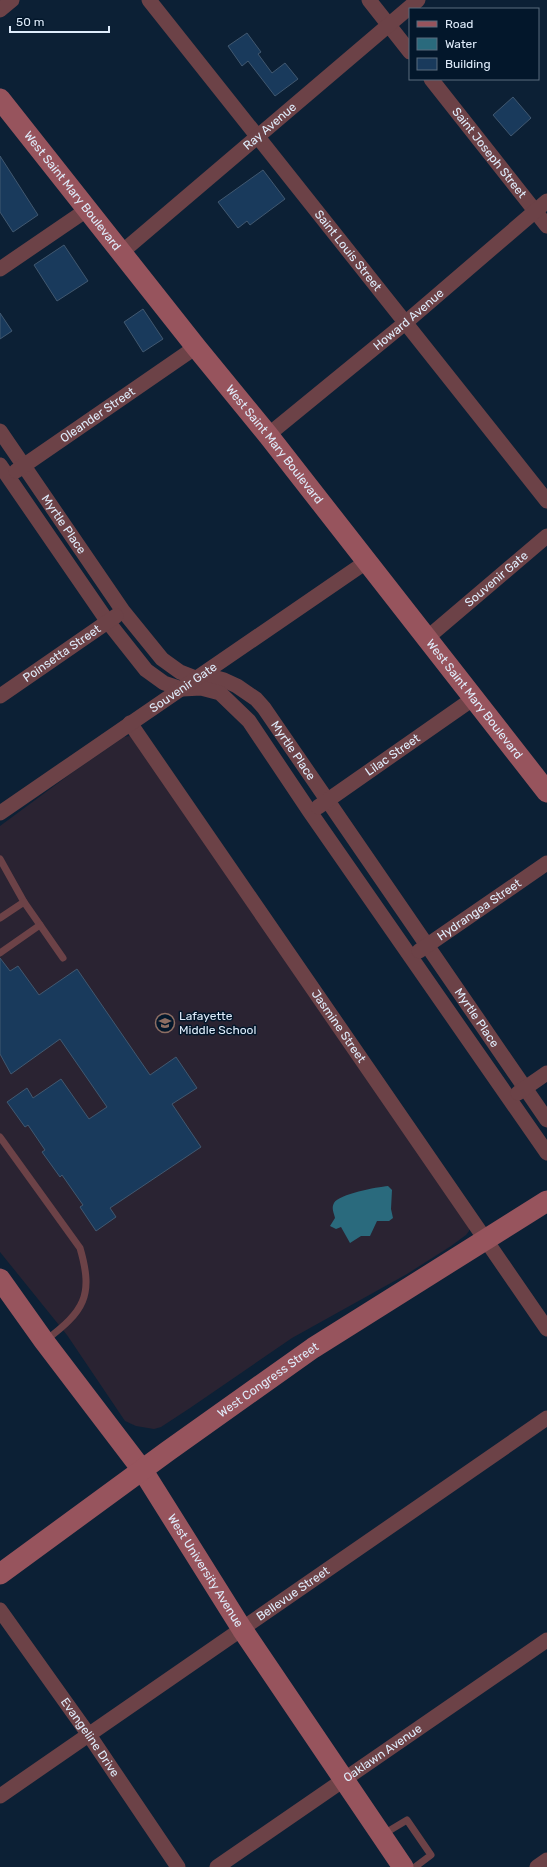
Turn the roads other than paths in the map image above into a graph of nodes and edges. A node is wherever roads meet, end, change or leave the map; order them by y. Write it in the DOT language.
graph roads {
  1 [pos="12,0"];
  2 [pos="149,0"];
  3 [pos="369,0"];
  4 [pos="418,0"];
  5 [pos="0,10"];
  6 [pos="389,25"];
  7 [pos="409,51"];
  8 [pos="432,80"];
  9 [pos="0,99"];
  10 [pos="258,137"];
  11 [pos="547,200"];
  12 [pos="88,209"];
  13 [pos="535,211"];
  14 [pos="547,226"];
  15 [pos="122,252"];
  16 [pos="0,269"];
  17 [pos="405,323"];
  18 [pos="196,347"];
  19 [pos="0,431"];
  20 [pos="268,435"];
  21 [pos="24,465"];
  22 [pos="3,474"];
  23 [pos="547,501"];
  24 [pos="547,536"];
  25 [pos="366,562"];
  26 [pos="123,611"];
  27 [pos="108,622"];
  28 [pos="428,638"];
  29 [pos="198,679"];
  30 [pos="182,689"];
  31 [pos="0,696"];
  32 [pos="474,698"];
  33 [pos="130,723"];
  34 [pos="547,792"];
  35 [pos="326,801"];
  36 [pos="310,812"];
  37 [pos="0,813"];
  38 [pos="0,859"];
  39 [pos="547,863"];
  40 [pos="24,902"];
  41 [pos="0,918"];
  42 [pos="40,925"];
  43 [pos="427,946"];
  44 [pos="0,953"];
  45 [pos="412,956"];
  46 [pos="63,958"];
  47 [pos="547,1073"];
  48 [pos="526,1088"];
  49 [pos="509,1099"];
  50 [pos="547,1120"];
  51 [pos="0,1136"];
  52 [pos="547,1153"];
  53 [pos="547,1201"];
  54 [pos="486,1240"];
  55 [pos="0,1279"];
  56 [pos="547,1329"];
  57 [pos="44,1341"];
  58 [pos="547,1418"];
  59 [pos="143,1471"];
  60 [pos="0,1574"];
  61 [pos="0,1610"];
  62 [pos="242,1629"];
  63 [pos="547,1640"];
  64 [pos="89,1735"];
  65 [pos="343,1780"];
  66 [pos="0,1796"];
  67 [pos="381,1835"];
  68 [pos="547,1860"];
  69 [pos="178,1867"];
  70 [pos="218,1867"];
  71 [pos="403,1867"];
  72 [pos="416,1867"];
  73 [pos="537,1867"];
  1 -- 5 [label="street"];
  2 -- 10 [label="street, Saint Louis Street"];
  3 -- 6 [label="street"];
  4 -- 6 [label="street, Ray Avenue"];
  6 -- 7 [label="street"];
  6 -- 10 [label="street, Ray Avenue"];
  8 -- 13 [label="street, Saint Joseph Street"];
  9 -- 12 [label="main road, West Saint Mary Boulevard"];
  10 -- 15 [label="street, Ray Avenue"];
  10 -- 17 [label="street, Saint Louis Street"];
  11 -- 13 [label="street, Howard Avenue"];
  12 -- 15 [label="main road, West Saint Mary Boulevard"];
  12 -- 16 [label="street"];
  13 -- 14 [label="street, Saint Joseph Street"];
  13 -- 17 [label="street, Howard Avenue"];
  15 -- 18 [label="main road, West Saint Mary Boulevard"];
  17 -- 20 [label="street, Howard Avenue"];
  17 -- 23 [label="street, Saint Louis Street"];
  18 -- 20 [label="main road, West Saint Mary Boulevard"];
  18 -- 21 [label="street, Oleander Street"];
  19 -- 21 [label="street, Myrtle Place"];
  20 -- 25 [label="main road, West Saint Mary Boulevard"];
  21 -- 22 [label="street, Oleander Street"];
  21 -- 26 [label="street, Myrtle Place"];
  22 -- 27 [label="street, Myrtle Place"];
  24 -- 28 [label="street, Souvenir Gate"];
  25 -- 28 [label="main road, West Saint Mary Boulevard"];
  25 -- 29 [label="street, Souvenir Gate"];
  26 -- 27 [label="street, Poinsetta Street"];
  26 -- 29 [label="street, Myrtle Place"];
  27 -- 30 [label="street, Myrtle Place"];
  27 -- 31 [label="street, Poinsetta Street"];
  28 -- 32 [label="main road, West Saint Mary Boulevard"];
  29 -- 30 [label="street, Souvenir Gate"];
  29 -- 35 [label="street, Myrtle Place"];
  30 -- 33 [label="street, Souvenir Gate"];
  30 -- 36 [label="street, Myrtle Place"];
  32 -- 34 [label="main road, West Saint Mary Boulevard"];
  32 -- 35 [label="street, Lilac Street"];
  33 -- 37 [label="street, Souvenir Gate"];
  33 -- 54 [label="street, Jasmine Street"];
  35 -- 36 [label="street, Lilac Street"];
  35 -- 43 [label="street, Myrtle Place"];
  36 -- 45 [label="street, Myrtle Place"];
  38 -- 40 [label="lane"];
  39 -- 43 [label="street, Hydrangea Street"];
  40 -- 41 [label="lane"];
  40 -- 42 [label="lane"];
  42 -- 44 [label="lane"];
  42 -- 46 [label="lane"];
  43 -- 45 [label="street, Hydrangea Street"];
  43 -- 48 [label="street, Myrtle Place"];
  45 -- 49 [label="street, Myrtle Place"];
  47 -- 48 [label="street"];
  48 -- 49 [label="street"];
  48 -- 50 [label="street, Myrtle Place"];
  49 -- 52 [label="street, Myrtle Place"];
  51 -- 57 [label="lane"];
  53 -- 54 [label="main road, West Congress Street"];
  54 -- 56 [label="street, Jasmine Street"];
  54 -- 59 [label="main road, West Congress Street"];
  55 -- 57 [label="main road, West University Avenue"];
  57 -- 59 [label="main road, West University Avenue"];
  58 -- 62 [label="street, Bellevue Street"];
  59 -- 60 [label="main road, West Congress Street"];
  59 -- 62 [label="main road, West University Avenue"];
  61 -- 64 [label="street, Evangeline Drive"];
  62 -- 64 [label="street, Bellevue Street"];
  62 -- 65 [label="main road, West University Avenue"];
  63 -- 65 [label="street, Oaklawn Avenue"];
  64 -- 66 [label="street, Bellevue Street"];
  64 -- 69 [label="street, Evangeline Drive"];
  65 -- 67 [label="main road, West University Avenue"];
  65 -- 70 [label="street, Oaklawn Avenue"];
  67 -- 71 [label="main road, West University Avenue"];
  67 -- 72 [label="lane"];
  68 -- 73 [label="street"];
}
